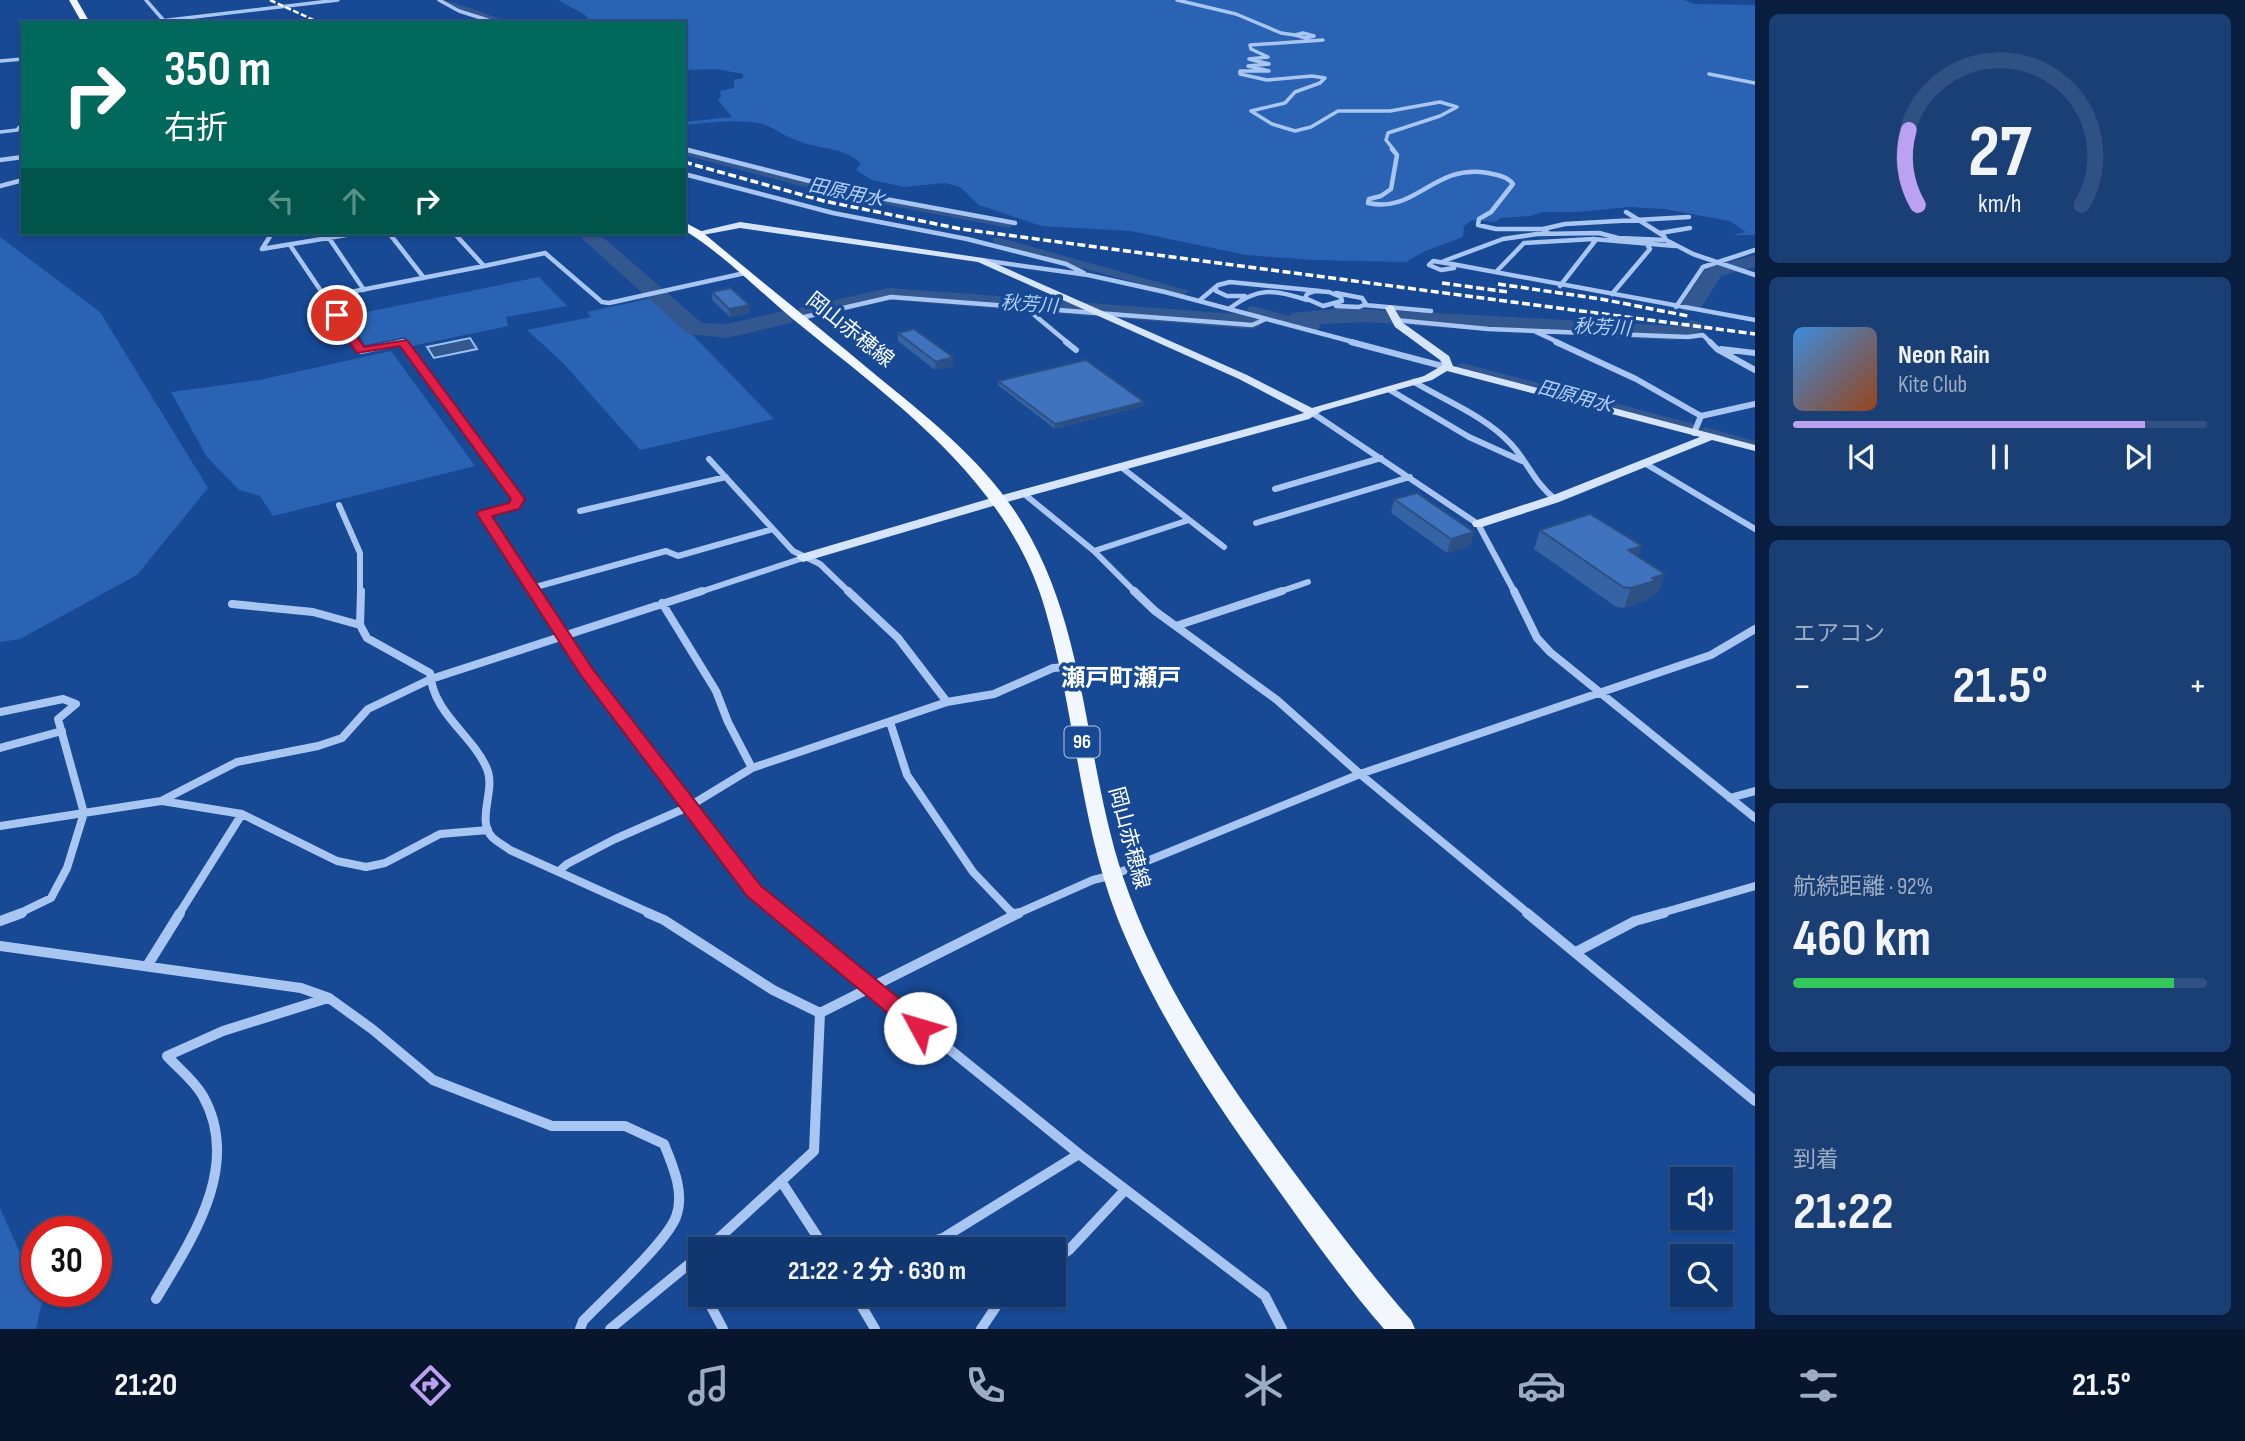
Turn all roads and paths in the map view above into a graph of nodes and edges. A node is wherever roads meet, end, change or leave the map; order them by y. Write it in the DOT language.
graph roads {
  1 [pos="73,0"];
  2 [pos="146,0"];
  3 [pos="338,0"];
  4 [pos="439,0"];
  5 [pos="1177,0"];
  6 [pos="85,21"];
  7 [pos="165,21"];
  8 [pos="490,21"];
  9 [pos="21,59"];
  10 [pos="0,61"];
  11 [pos="1709,74"];
  12 [pos="1755,83"];
  13 [pos="21,125"];
  14 [pos="0,132"];
  15 [pos="686,150"];
  16 [pos="21,157"];
  17 [pos="0,160"];
  18 [pos="686,175"];
  19 [pos="21,181"];
  20 [pos="0,186"];
  21 [pos="1626,212"];
  22 [pos="1689,217"];
  23 [pos="1638,220"];
  24 [pos="1015,223"];
  25 [pos="1690,228"];
  26 [pos="691,229"];
  27 [pos="1543,229"];
  28 [pos="1548,233"];
  29 [pos="1660,233"];
  30 [pos="271,235"];
  31 [pos="346,235"];
  32 [pos="391,235"];
  33 [pos="456,235"];
  34 [pos="329,238"];
  35 [pos="1593,239"];
  36 [pos="1666,240"];
  37 [pos="290,245"];
  38 [pos="1648,246"];
  39 [pos="1676,246"];
  40 [pos="1755,250"];
  41 [pos="980,260"];
  42 [pos="1444,261"];
  43 [pos="1715,262"];
  44 [pos="484,266"];
  45 [pos="1452,267"];
  46 [pos="1496,272"];
  47 [pos="745,273"];
  48 [pos="1088,275"];
  49 [pos="1755,275"];
  50 [pos="424,278"];
  51 [pos="1216,286"];
  52 [pos="1560,286"];
  53 [pos="364,290"];
  54 [pos="1320,291"];
  55 [pos="1332,293"];
  56 [pos="1612,294"];
  57 [pos="1245,296"];
  58 [pos="325,297"];
  59 [pos="1199,300"];
  60 [pos="1307,300"];
  61 [pos="1365,305"];
  62 [pos="1332,306"];
  63 [pos="1676,307"];
  64 [pos="1026,308"];
  65 [pos="1230,309"];
  66 [pos="1431,311"];
  67 [pos="1095,312"];
  68 [pos="1392,314"];
  69 [pos="800,318"];
  70 [pos="1266,319"];
  71 [pos="1755,320"];
  72 [pos="1532,330"];
  73 [pos="1717,349"];
  74 [pos="1076,350"];
  75 [pos="1755,353"];
  76 [pos="1446,367"];
  77 [pos="1755,370"];
  78 [pos="1414,382"];
  79 [pos="1390,390"];
  80 [pos="1755,404"];
  81 [pos="1311,412"];
  82 [pos="1701,416"];
  83 [pos="1694,433"];
  84 [pos="1710,437"];
  85 [pos="1755,449"];
  86 [pos="1381,458"];
  87 [pos="709,459"];
  88 [pos="1522,461"];
  89 [pos="1646,464"];
  90 [pos="1121,467"];
  91 [pos="726,477"];
  92 [pos="1410,477"];
  93 [pos="1275,489"];
  94 [pos="1023,493"];
  95 [pos="1555,499"];
  96 [pos="999,500"];
  97 [pos="339,505"];
  98 [pos="580,511"];
  99 [pos="1189,520"];
  100 [pos="1256,523"];
  101 [pos="1478,524"];
  102 [pos="1755,528"];
  103 [pos="773,529"];
  104 [pos="1224,547"];
  105 [pos="1094,551"];
  106 [pos="803,558"];
  107 [pos="1308,582"];
  108 [pos="532,588"];
  109 [pos="662,603"];
  110 [pos="232,604"];
  111 [pos="360,625"];
  112 [pos="1175,626"];
  113 [pos="1755,629"];
  114 [pos="564,634"];
  115 [pos="1068,667"];
  116 [pos="431,679"];
  117 [pos="1601,692"];
  118 [pos="947,702"];
  119 [pos="0,712"];
  120 [pos="890,722"];
  121 [pos="62,731"];
  122 [pos="0,748"];
  123 [pos="752,768"];
  124 [pos="1360,774"];
  125 [pos="1755,791"];
  126 [pos="1730,798"];
  127 [pos="161,801"];
  128 [pos="688,807"];
  129 [pos="84,813"];
  130 [pos="242,814"];
  131 [pos="1755,818"];
  132 [pos="0,826"];
  133 [pos="488,830"];
  134 [pos="559,872"];
  135 [pos="1112,875"];
  136 [pos="1755,886"];
  137 [pos="1014,915"];
  138 [pos="0,921"];
  139 [pos="0,946"];
  140 [pos="1576,952"];
  141 [pos="147,966"];
  142 [pos="872,987"];
  143 [pos="329,998"];
  144 [pos="820,1013"];
  145 [pos="1755,1101"];
  146 [pos="1079,1154"];
  147 [pos="781,1181"];
  148 [pos="1125,1190"];
  149 [pos="720,1237"];
  150 [pos="818,1237"];
  151 [pos="945,1237"];
  152 [pos="1066,1252"];
  153 [pos="688,1266"];
  154 [pos="156,1299"];
  155 [pos="711,1307"];
  156 [pos="862,1307"];
  157 [pos="996,1307"];
  158 [pos="580,1329"];
  159 [pos="610,1329"];
  160 [pos="723,1329"];
  161 [pos="875,1329"];
  162 [pos="981,1329"];
  163 [pos="1282,1329"];
  164 [pos="1401,1329"];
  1 -- 6 [label="main road"];
  2 -- 7 [label="street"];
  3 -- 7 [label="street"];
  4 -- 8 [label="street"];
  5 -- 27 [label="street"];
  9 -- 10 [label="street"];
  11 -- 12 [label="street"];
  13 -- 14 [label="street"];
  15 -- 24 [label="street"];
  16 -- 17 [label="street"];
  18 -- 48 [label="street"];
  19 -- 20 [label="street"];
  21 -- 23 [label="street"];
  22 -- 23 [label="street"];
  23 -- 27 [label="street"];
  23 -- 29 [label="street"];
  25 -- 29 [label="street"];
  26 -- 41 [label="street"];
  26 -- 47 [label="main road, 岡山赤穂線 / 96"];
  27 -- 28 [label="street"];
  28 -- 36 [label="street"];
  28 -- 42 [label="street"];
  29 -- 36 [label="street"];
  30 -- 37 [label="street"];
  31 -- 34 [label="street"];
  32 -- 50 [label="street"];
  33 -- 44 [label="street"];
  34 -- 37 [label="street"];
  34 -- 53 [label="street"];
  35 -- 38 [label="street"];
  35 -- 46 [label="street"];
  35 -- 52 [label="street"];
  36 -- 39 [label="street"];
  37 -- 58 [label="street"];
  38 -- 39 [label="street"];
  38 -- 56 [label="street"];
  39 -- 43 [label="street"];
  40 -- 43 [label="street"];
  41 -- 48 [label="street"];
  41 -- 67 [label="street"];
  42 -- 45 [label="street"];
  42 -- 45 [label="street"];
  43 -- 49 [label="street"];
  43 -- 63 [label="street"];
  44 -- 47 [label="street"];
  44 -- 50 [label="street"];
  45 -- 46 [label="street"];
  46 -- 52 [label="street"];
  47 -- 69 [label="main road, 岡山赤穂線 / 96"];
  48 -- 59 [label="street"];
  50 -- 53 [label="street"];
  51 -- 54 [label="street"];
  51 -- 57 [label="street"];
  51 -- 59 [label="street"];
  52 -- 56 [label="street"];
  53 -- 58 [label="street"];
  54 -- 55 [label="street"];
  54 -- 60 [label="street"];
  55 -- 61 [label="street"];
  55 -- 62 [label="street"];
  56 -- 63 [label="street"];
  57 -- 60 [label="street"];
  57 -- 65 [label="street"];
  58 -- 108 [label="street"];
  59 -- 65 [label="street"];
  60 -- 62 [label="street"];
  61 -- 62 [label="street"];
  61 -- 68 [label="street"];
  63 -- 71 [label="street"];
  64 -- 67 [label="street"];
  64 -- 69 [label="street"];
  64 -- 74 [label="street"];
  65 -- 70 [label="street"];
  66 -- 68 [label="street"];
  67 -- 70 [label="street"];
  67 -- 81 [label="street"];
  68 -- 72 [label="street"];
  68 -- 76 [label="street"];
  69 -- 96 [label="main road, 岡山赤穂線 / 96"];
  70 -- 76 [label="street"];
  72 -- 73 [label="street"];
  72 -- 82 [label="street"];
  73 -- 75 [label="street"];
  73 -- 77 [label="street"];
  76 -- 78 [label="street"];
  76 -- 83 [label="street"];
  78 -- 79 [label="street"];
  78 -- 88 [label="street"];
  79 -- 81 [label="street"];
  79 -- 88 [label="street"];
  80 -- 82 [label="street"];
  81 -- 86 [label="street"];
  81 -- 90 [label="street"];
  82 -- 83 [label="street"];
  83 -- 84 [label="street"];
  84 -- 85 [label="street"];
  84 -- 89 [label="street"];
  86 -- 92 [label="street"];
  86 -- 93 [label="street"];
  87 -- 91 [label="street"];
  88 -- 95 [label="street"];
  89 -- 95 [label="street"];
  89 -- 102 [label="street"];
  90 -- 94 [label="street"];
  90 -- 99 [label="street"];
  91 -- 98 [label="street"];
  91 -- 103 [label="street"];
  92 -- 100 [label="street"];
  92 -- 101 [label="street"];
  94 -- 96 [label="street"];
  94 -- 105 [label="street"];
  95 -- 101 [label="street"];
  96 -- 106 [label="street"];
  96 -- 115 [label="main road, 岡山赤穂線 / 96"];
  97 -- 111 [label="street"];
  99 -- 104 [label="street"];
  99 -- 105 [label="street"];
  101 -- 117 [label="street"];
  103 -- 106 [label="street"];
  103 -- 108 [label="street"];
  105 -- 112 [label="street"];
  106 -- 109 [label="street"];
  106 -- 118 [label="street"];
  107 -- 112 [label="street"];
  108 -- 114 [label="street"];
  109 -- 114 [label="street"];
  109 -- 123 [label="street"];
  110 -- 111 [label="street"];
  111 -- 116 [label="street"];
  112 -- 124 [label="street"];
  113 -- 117 [label="street"];
  114 -- 116 [label="street"];
  114 -- 128 [label="street"];
  115 -- 118 [label="street"];
  115 -- 135 [label="main road, 岡山赤穂線 / 96"];
  116 -- 127 [label="street"];
  116 -- 133 [label="street"];
  117 -- 124 [label="street"];
  117 -- 126 [label="street"];
  118 -- 120 [label="street"];
  119 -- 121 [label="street"];
  120 -- 123 [label="street"];
  120 -- 137 [label="street"];
  121 -- 122 [label="street"];
  121 -- 129 [label="street"];
  123 -- 128 [label="street"];
  124 -- 135 [label="street"];
  124 -- 140 [label="street"];
  125 -- 126 [label="street"];
  126 -- 131 [label="street"];
  127 -- 129 [label="street"];
  127 -- 130 [label="street"];
  128 -- 134 [label="street"];
  128 -- 142 [label="street"];
  129 -- 132 [label="street"];
  129 -- 138 [label="street"];
  130 -- 133 [label="street"];
  130 -- 141 [label="street"];
  133 -- 134 [label="street"];
  134 -- 144 [label="street"];
  135 -- 137 [label="street"];
  135 -- 164 [label="main road, 岡山赤穂線 / 96"];
  136 -- 140 [label="street"];
  137 -- 142 [label="street"];
  139 -- 141 [label="street"];
  140 -- 145 [label="street"];
  141 -- 143 [label="street"];
  142 -- 144 [label="street"];
  142 -- 146 [label="street"];
  143 -- 154 [label="street"];
  143 -- 158 [label="street"];
  144 -- 147 [label="street"];
  146 -- 148 [label="street"];
  146 -- 151 [label="street"];
  147 -- 149 [label="street"];
  147 -- 150 [label="street"];
  148 -- 152 [label="street"];
  148 -- 163 [label="street"];
  153 -- 159 [label="street"];
  155 -- 160 [label="street"];
  156 -- 161 [label="street"];
  157 -- 162 [label="street"];
}
